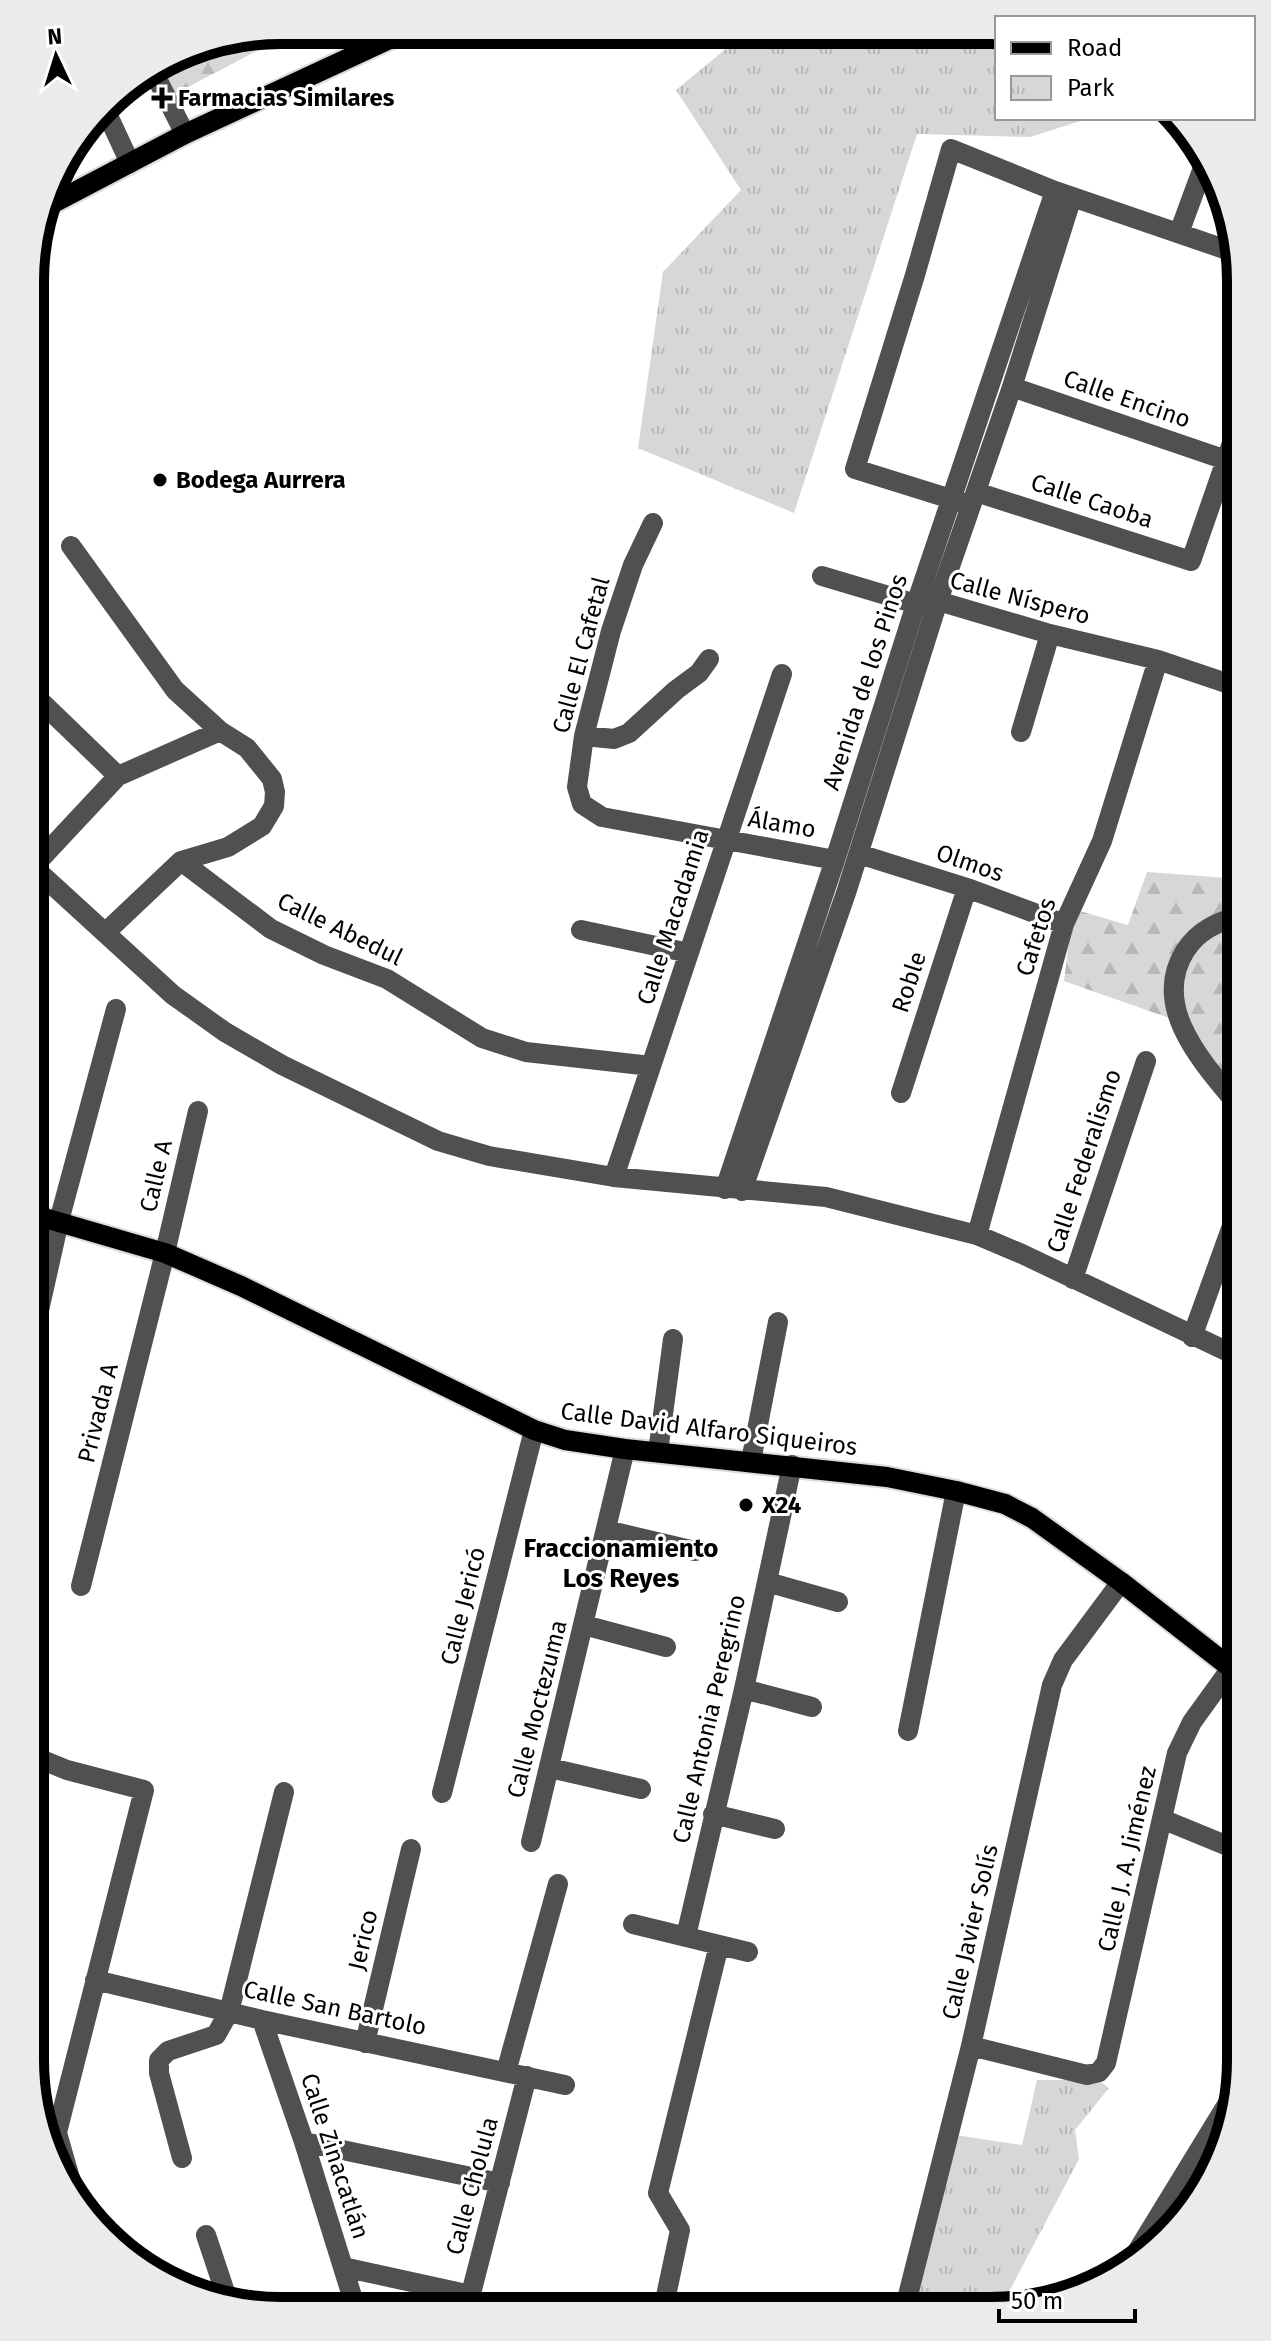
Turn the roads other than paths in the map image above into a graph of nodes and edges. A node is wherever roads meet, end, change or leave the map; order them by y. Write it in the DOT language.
graph roads {
  1 [pos="379,44"];
  2 [pos="157,79"];
  3 [pos="109,119"];
  4 [pos="185,134"];
  5 [pos="130,163"];
  6 [pos="1201,173"];
  7 [pos="1064,194"];
  8 [pos="60,195"];
  9 [pos="1179,233"];
  10 [pos="1224,249"];
  11 [pos="1012,387"];
  12 [pos="1226,460"];
  13 [pos="966,499"];
  14 [pos="653,523"];
  15 [pos="71,546"];
  16 [pos="822,576"];
  17 [pos="938,601"];
  18 [pos="916,604"];
  19 [pos="1050,634"];
  20 [pos="709,659"];
  21 [pos="1158,660"];
  22 [pos="782,674"];
  23 [pos="1227,683"];
  24 [pos="44,705"];
  25 [pos="220,731"];
  26 [pos="1021,732"];
  27 [pos="584,736"];
  28 [pos="882,750"];
  29 [pos="118,776"];
  30 [pos="582,804"];
  31 [pos="727,840"];
  32 [pos="859,854"];
  33 [pos="44,855"];
  34 [pos="835,860"];
  35 [pos="181,861"];
  36 [pos="44,878"];
  37 [pos="826,887"];
  38 [pos="967,888"];
  39 [pos="846,893"];
  40 [pos="1227,921"];
  41 [pos="1064,924"];
  42 [pos="581,930"];
  43 [pos="106,932"];
  44 [pos="689,953"];
  45 [pos="116,1009"];
  46 [pos="1146,1061"];
  47 [pos="651,1066"];
  48 [pos="1227,1091"];
  49 [pos="901,1093"];
  50 [pos="198,1111"];
  51 [pos="614,1177"];
  52 [pos="734,1190"];
  53 [pos="44,1217"];
  54 [pos="59,1221"];
  55 [pos="977,1235"];
  56 [pos="1226,1241"];
  57 [pos="165,1253"];
  58 [pos="1073,1279"];
  59 [pos="44,1288"];
  60 [pos="778,1322"];
  61 [pos="1192,1337"];
  62 [pos="673,1339"];
  63 [pos="1226,1352"];
  64 [pos="534,1430"];
  65 [pos="625,1449"];
  66 [pos="658,1452"];
  67 [pos="751,1461"];
  68 [pos="792,1465"];
  69 [pos="956,1491"];
  70 [pos="606,1530"];
  71 [pos="695,1551"];
  72 [pos="767,1582"];
  73 [pos="1121,1582"];
  74 [pos="81,1586"];
  75 [pos="838,1602"];
  76 [pos="584,1625"];
  77 [pos="666,1647"];
  78 [pos="1226,1666"];
  79 [pos="1226,1686"];
  80 [pos="744,1689"];
  81 [pos="812,1707"];
  82 [pos="908,1731"];
  83 [pos="44,1761"];
  84 [pos="550,1768"];
  85 [pos="641,1789"];
  86 [pos="284,1792"];
  87 [pos="442,1793"];
  88 [pos="713,1814"];
  89 [pos="1162,1819"];
  90 [pos="775,1829"];
  91 [pos="531,1842"];
  92 [pos="1226,1845"];
  93 [pos="411,1849"];
  94 [pos="558,1884"];
  95 [pos="633,1924"];
  96 [pos="686,1936"];
  97 [pos="719,1945"];
  98 [pos="748,1952"];
  99 [pos="95,1980"];
  100 [pos="229,2012"];
  101 [pos="262,2020"];
  102 [pos="365,2043"];
  103 [pos="971,2046"];
  104 [pos="506,2072"];
  105 [pos="527,2076"];
  106 [pos="565,2085"];
  107 [pos="1219,2117"];
  108 [pos="57,2133"];
  109 [pos="304,2142"];
  110 [pos="1204,2142"];
  111 [pos="61,2145"];
  112 [pos="1210,2146"];
  113 [pos="182,2158"];
  114 [pos="500,2183"];
  115 [pos="1163,2222"];
  116 [pos="206,2235"];
  117 [pos="343,2267"];
  118 [pos="224,2290"];
  119 [pos="352,2297"];
  120 [pos="451,2297"];
  121 [pos="470,2297"];
  122 [pos="666,2297"];
  123 [pos="908,2297"];
  1 -- 4 [label="main road"];
  2 -- 4 [label="street"];
  3 -- 5 [label="street"];
  4 -- 5 [label="main road"];
  5 -- 8 [label="main road"];
  6 -- 9 [label="street"];
  7 -- 9 [label="street"];
  7 -- 11 [label="street, Avenida de los Pinos"];
  7 -- 13 [label="street, Avenida de los Pinos"];
  7 -- 13 [label="street, Calle Caoba"];
  9 -- 10 [label="street"];
  11 -- 12 [label="street, Calle Encino"];
  11 -- 13 [label="street, Avenida de los Pinos"];
  12 -- 13 [label="street, Calle Caoba"];
  13 -- 17 [label="street, Avenida de los Pinos"];
  13 -- 18 [label="street, Avenida de los Pinos"];
  14 -- 27 [label="street, Calle El Cafetal"];
  15 -- 25 [label="street"];
  16 -- 18 [label="street, Calle Níspero"];
  17 -- 18 [label="street, Calle Níspero"];
  17 -- 19 [label="street, Calle Níspero"];
  17 -- 28 [label="street, Avenida de los Pinos"];
  18 -- 28 [label="street, Avenida de los Pinos"];
  19 -- 21 [label="street, Calle Níspero"];
  19 -- 26 [label="street"];
  20 -- 27 [label="street"];
  21 -- 23 [label="street, Calle Níspero"];
  21 -- 41 [label="street, Cafetos"];
  22 -- 31 [label="street, Calle Macadamia"];
  24 -- 29 [label="street"];
  25 -- 29 [label="street"];
  25 -- 35 [label="street"];
  27 -- 30 [label="street, Calle El Cafetal"];
  28 -- 32 [label="street, Avenida de los Pinos"];
  28 -- 34 [label="street, Avenida de los Pinos"];
  29 -- 33 [label="street"];
  30 -- 31 [label="street, Álamo"];
  31 -- 34 [label="street, Álamo"];
  31 -- 44 [label="street, Calle Macadamia"];
  32 -- 38 [label="street, Olmos"];
  32 -- 39 [label="street, Avenida de los Pinos"];
  34 -- 37 [label="street, Avenida de los Pinos"];
  35 -- 43 [label="street"];
  35 -- 47 [label="street, Calle Abedul"];
  36 -- 43 [label="street"];
  37 -- 39 [label="street"];
  37 -- 52 [label="street, Avenida de los Pinos"];
  38 -- 41 [label="street, Olmos"];
  38 -- 49 [label="street, Roble"];
  39 -- 52 [label="street, Avenida de los Pinos"];
  40 -- 48 [label="street"];
  41 -- 55 [label="street, Cafetos"];
  42 -- 44 [label="street"];
  43 -- 51 [label="street"];
  44 -- 47 [label="street, Calle Macadamia"];
  45 -- 54 [label="street"];
  46 -- 58 [label="street, Calle Federalismo"];
  47 -- 51 [label="street, Calle Macadamia"];
  50 -- 57 [label="street, Calle A"];
  51 -- 52 [label="street"];
  52 -- 55 [label="street"];
  53 -- 54 [label="main road, Calle David Alfaro Siqueiros"];
  54 -- 57 [label="main road, Calle David Alfaro Siqueiros"];
  54 -- 59 [label="street"];
  55 -- 58 [label="street"];
  56 -- 61 [label="street"];
  57 -- 64 [label="main road, Calle David Alfaro Siqueiros"];
  57 -- 74 [label="street, Privada A"];
  58 -- 61 [label="street"];
  60 -- 67 [label="street"];
  61 -- 63 [label="street"];
  62 -- 66 [label="street"];
  64 -- 65 [label="main road, Calle David Alfaro Siqueiros"];
  64 -- 87 [label="street, Calle Jericó"];
  65 -- 66 [label="main road, Calle David Alfaro Siqueiros"];
  65 -- 70 [label="street, Calle Moctezuma"];
  66 -- 67 [label="main road, Calle David Alfaro Siqueiros"];
  67 -- 68 [label="main road, Calle David Alfaro Siqueiros"];
  68 -- 69 [label="main road, Calle David Alfaro Siqueiros"];
  68 -- 72 [label="street, Calle Antonia Peregrino"];
  69 -- 73 [label="main road, Calle David Alfaro Siqueiros"];
  69 -- 82 [label="street"];
  70 -- 71 [label="street"];
  70 -- 76 [label="street, Calle Moctezuma"];
  72 -- 75 [label="street"];
  72 -- 80 [label="street, Calle Antonia Peregrino"];
  73 -- 78 [label="main road, Calle David Alfaro Siqueiros"];
  73 -- 103 [label="street, Calle Javier Solís"];
  76 -- 77 [label="street"];
  76 -- 84 [label="street, Calle Moctezuma"];
  79 -- 89 [label="street, Calle J. A. Jiménez"];
  80 -- 81 [label="street"];
  80 -- 88 [label="street, Calle Antonia Peregrino"];
  83 -- 99 [label="street"];
  84 -- 85 [label="street"];
  84 -- 91 [label="street, Calle Moctezuma"];
  86 -- 100 [label="street"];
  88 -- 90 [label="street"];
  88 -- 96 [label="street, Calle Antonia Peregrino"];
  89 -- 92 [label="street"];
  89 -- 103 [label="street, Calle J. A. Jiménez"];
  93 -- 102 [label="street, Jerico"];
  94 -- 104 [label="street"];
  95 -- 96 [label="street"];
  96 -- 97 [label="street"];
  97 -- 98 [label="street"];
  97 -- 122 [label="street"];
  99 -- 100 [label="street, Calle San Bartolo"];
  99 -- 108 [label="street"];
  100 -- 101 [label="street, Calle San Bartolo"];
  100 -- 113 [label="street"];
  101 -- 102 [label="street, Calle San Bartolo"];
  101 -- 109 [label="street, Calle Zinacatlán"];
  102 -- 104 [label="street, Calle San Bartolo"];
  103 -- 123 [label="street, Calle Javier Solís"];
  104 -- 105 [label="street, Calle San Bartolo"];
  105 -- 106 [label="street, Calle San Bartolo"];
  105 -- 114 [label="street, Calle Cholula"];
  107 -- 110 [label="street"];
  108 -- 111 [label="street"];
  109 -- 114 [label="street"];
  109 -- 117 [label="street, Calle Zinacatlán"];
  110 -- 112 [label="street"];
  110 -- 115 [label="street"];
  114 -- 121 [label="street, Calle Cholula"];
  116 -- 118 [label="street"];
  117 -- 119 [label="street, Calle Zinacatlán"];
  117 -- 120 [label="street"];
}
